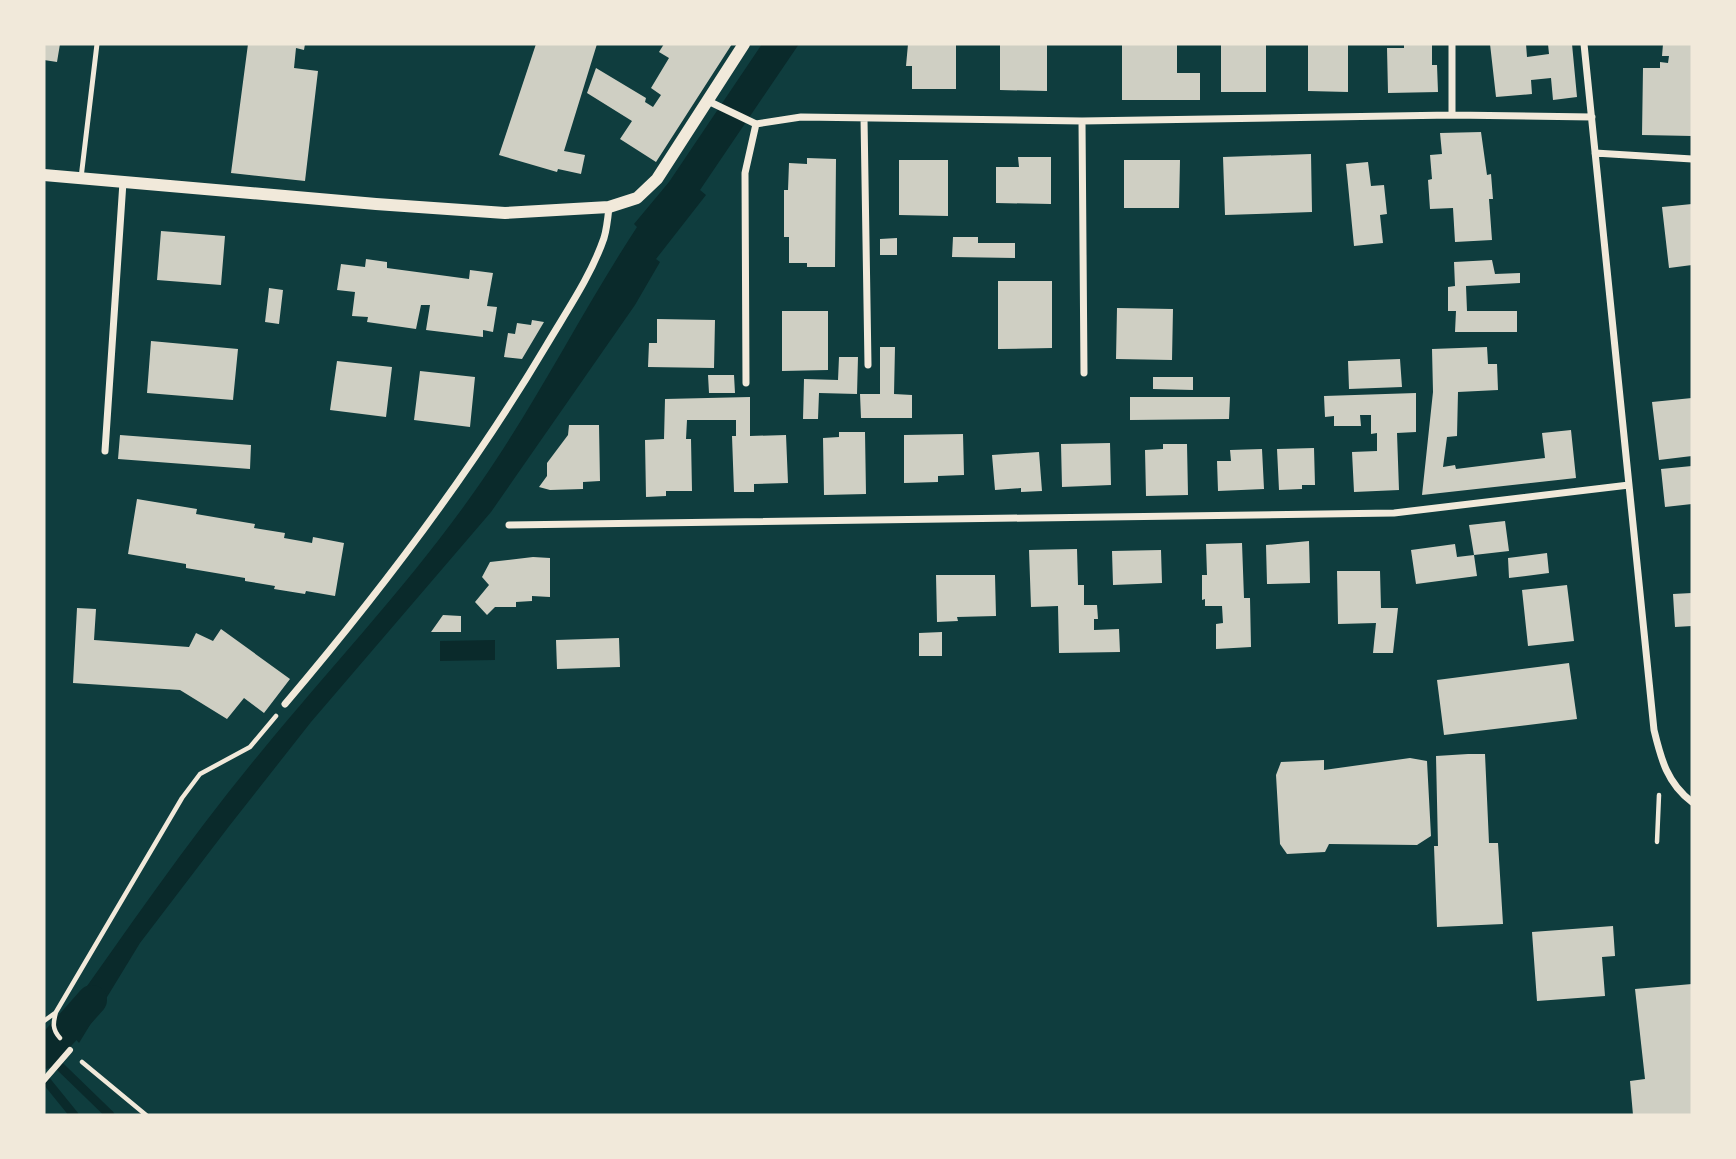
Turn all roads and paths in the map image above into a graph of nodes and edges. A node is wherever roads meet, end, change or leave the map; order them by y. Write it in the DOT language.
graph roads {
  1 [pos="97,44"];
  2 [pos="744,44"];
  3 [pos="1452,44"];
  4 [pos="1584,44"];
  5 [pos="708,101"];
  6 [pos="1452,115"];
  7 [pos="1592,117"];
  8 [pos="864,118"];
  9 [pos="1082,121"];
  10 [pos="757,124"];
  11 [pos="1595,153"];
  12 [pos="1692,159"];
  13 [pos="44,175"];
  14 [pos="81,178"];
  15 [pos="123,182"];
  16 [pos="609,207"];
  17 [pos="868,365"];
  18 [pos="1084,373"];
  19 [pos="746,383"];
  20 [pos="105,451"];
  21 [pos="1629,485"];
  22 [pos="509,525"];
  23 [pos="285,704"];
  24 [pos="1661,762"];
  25 [pos="1692,802"];
  26 [pos="1657,842"];
  27 [pos="55,1012"];
  28 [pos="44,1021"];
  29 [pos="55,1032"];
  30 [pos="70,1050"];
  31 [pos="44,1080"];
  32 [pos="146,1115"];
  1 -- 14 [label="lane"];
  2 -- 5 [label="street"];
  3 -- 6 [label="street"];
  4 -- 7 [label="street"];
  5 -- 10 [label="street"];
  5 -- 16 [label="street"];
  6 -- 7 [label="street"];
  6 -- 9 [label="street"];
  7 -- 11 [label="street"];
  8 -- 9 [label="street"];
  8 -- 10 [label="street"];
  8 -- 17 [label="street"];
  9 -- 18 [label="street"];
  10 -- 19 [label="street"];
  11 -- 12 [label="street"];
  11 -- 21 [label="street"];
  13 -- 14 [label="street"];
  14 -- 15 [label="street"];
  15 -- 16 [label="street"];
  15 -- 20 [label="street"];
  16 -- 23 [label="street"];
  21 -- 22 [label="street"];
  21 -- 24 [label="street"];
  23 -- 27 [label="path"];
  24 -- 25 [label="street"];
  24 -- 26 [label="path"];
  27 -- 28 [label="path"];
  27 -- 29 [label="path"];
  30 -- 31 [label="street"];
  30 -- 32 [label="path"];
}
